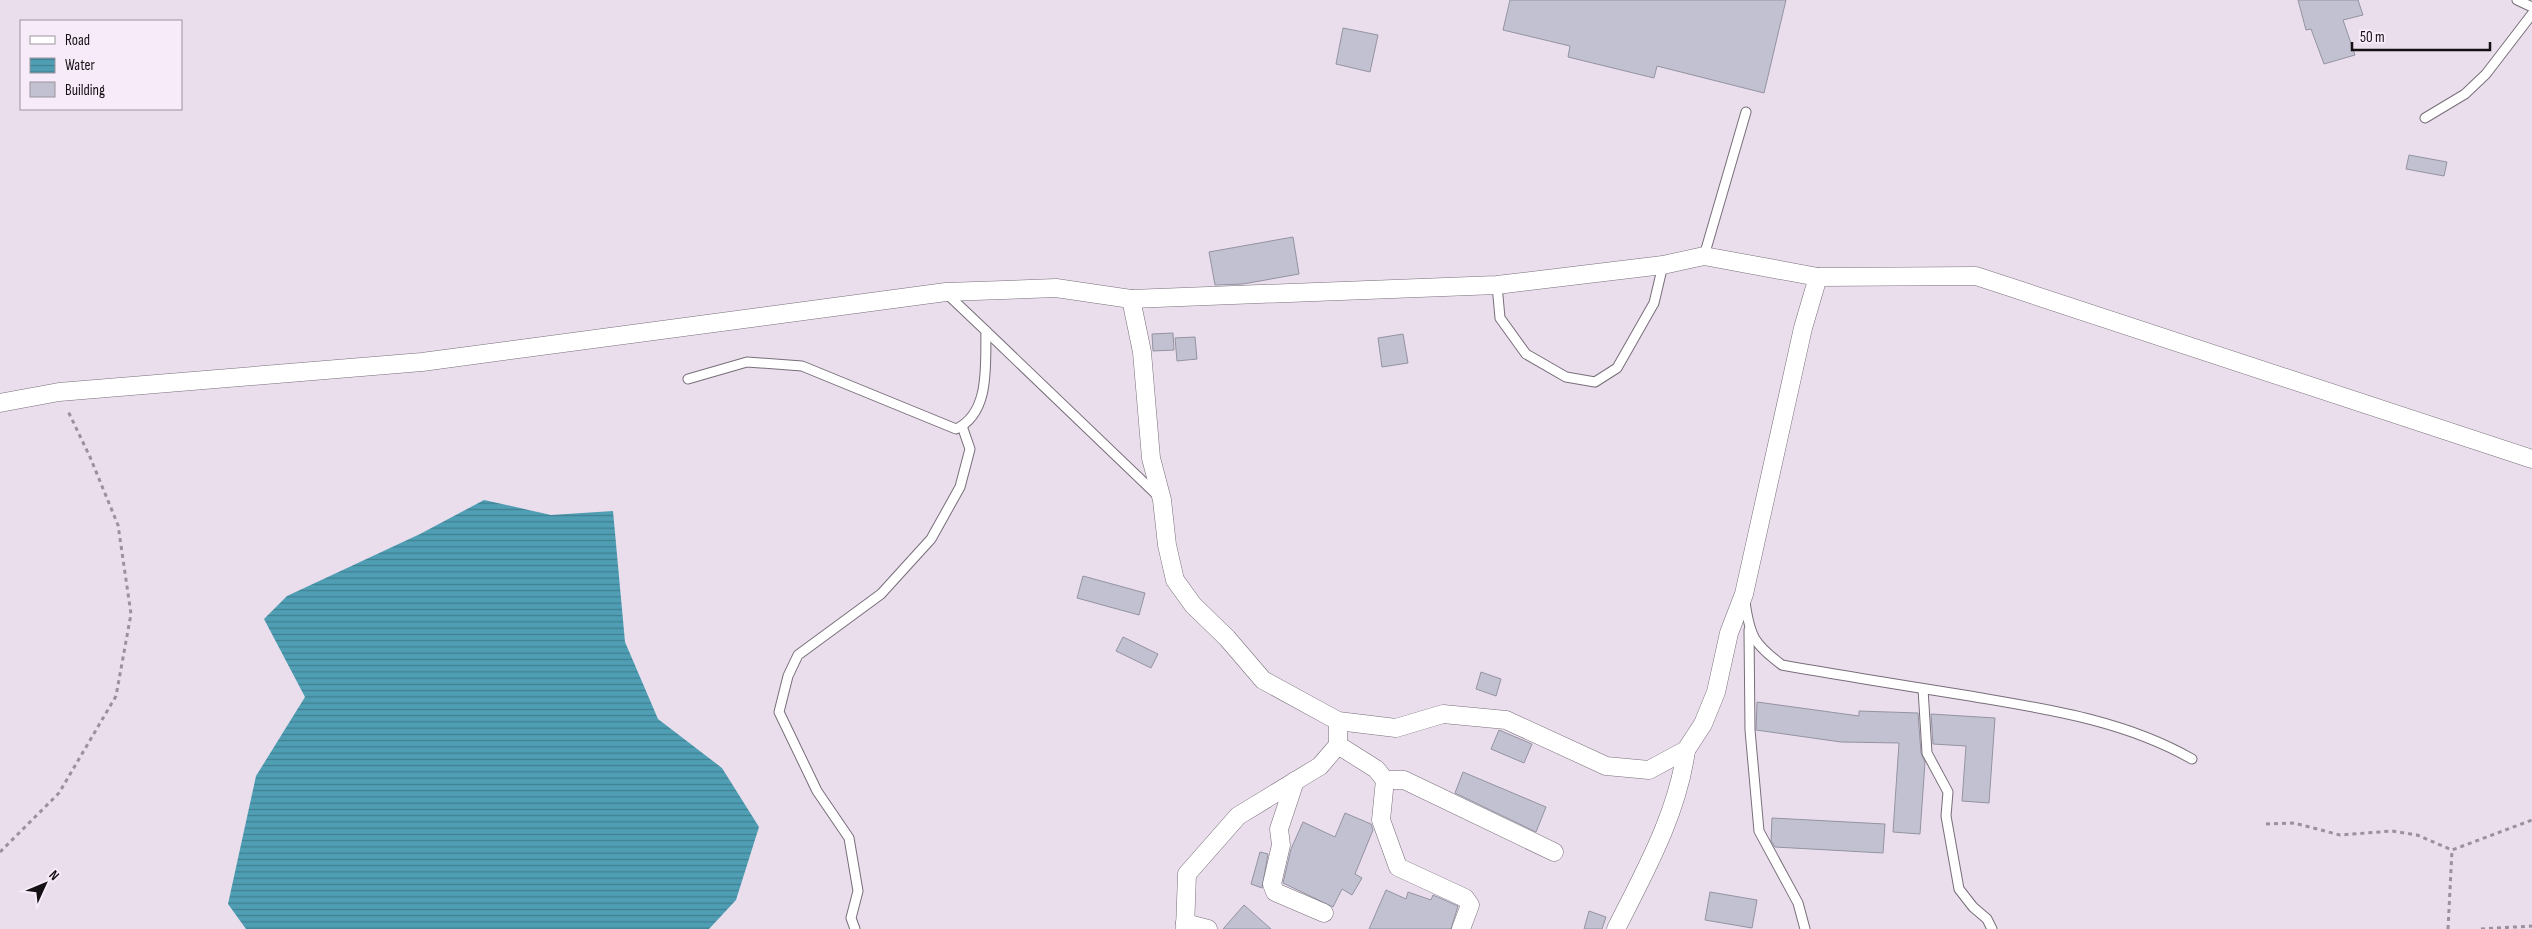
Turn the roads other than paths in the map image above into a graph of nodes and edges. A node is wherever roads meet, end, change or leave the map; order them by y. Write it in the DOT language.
graph roads {
  1 [pos="2517,0"];
  2 [pos="2532,7"];
  3 [pos="2532,14"];
  4 [pos="1746,112"];
  5 [pos="2425,118"];
  6 [pos="1704,256"];
  7 [pos="1663,265"];
  8 [pos="1818,277"];
  9 [pos="1497,285"];
  10 [pos="946,292"];
  11 [pos="1132,298"];
  12 [pos="986,331"];
  13 [pos="688,379"];
  14 [pos="0,403"];
  15 [pos="962,426"];
  16 [pos="2532,459"];
  17 [pos="1162,500"];
  18 [pos="1744,594"];
  19 [pos="1749,630"];
  20 [pos="1923,689"];
  21 [pos="1338,721"];
  22 [pos="1338,746"];
  23 [pos="1686,750"];
  24 [pos="2192,759"];
  25 [pos="1385,780"];
  26 [pos="1295,781"];
  27 [pos="1554,852"];
  28 [pos="1324,913"];
  29 [pos="1185,926"];
  30 [pos="855,929"];
  31 [pos="1208,929"];
  32 [pos="1461,929"];
  33 [pos="1616,929"];
  34 [pos="1805,929"];
  35 [pos="1992,929"];
  1 -- 2 [label="lane"];
  3 -- 5 [label="lane"];
  4 -- 6 [label="lane"];
  6 -- 7 [label="street"];
  6 -- 8 [label="street"];
  7 -- 9 [label="street"];
  7 -- 9 [label="lane"];
  8 -- 16 [label="street"];
  8 -- 18 [label="street"];
  9 -- 11 [label="street"];
  10 -- 11 [label="street"];
  10 -- 12 [label="lane"];
  10 -- 14 [label="street"];
  11 -- 17 [label="street"];
  12 -- 15 [label="lane"];
  12 -- 17 [label="lane"];
  13 -- 15 [label="lane"];
  15 -- 30 [label="lane"];
  17 -- 21 [label="street"];
  18 -- 19 [label="lane"];
  18 -- 23 [label="street"];
  19 -- 20 [label="lane"];
  19 -- 34 [label="lane"];
  20 -- 24 [label="lane"];
  20 -- 35 [label="lane"];
  21 -- 22 [label="street"];
  21 -- 23 [label="street"];
  22 -- 25 [label="street"];
  22 -- 26 [label="street"];
  23 -- 33 [label="street"];
  25 -- 27 [label="street"];
  25 -- 32 [label="street"];
  26 -- 28 [label="street"];
  26 -- 29 [label="street"];
  29 -- 31 [label="street"];
}
